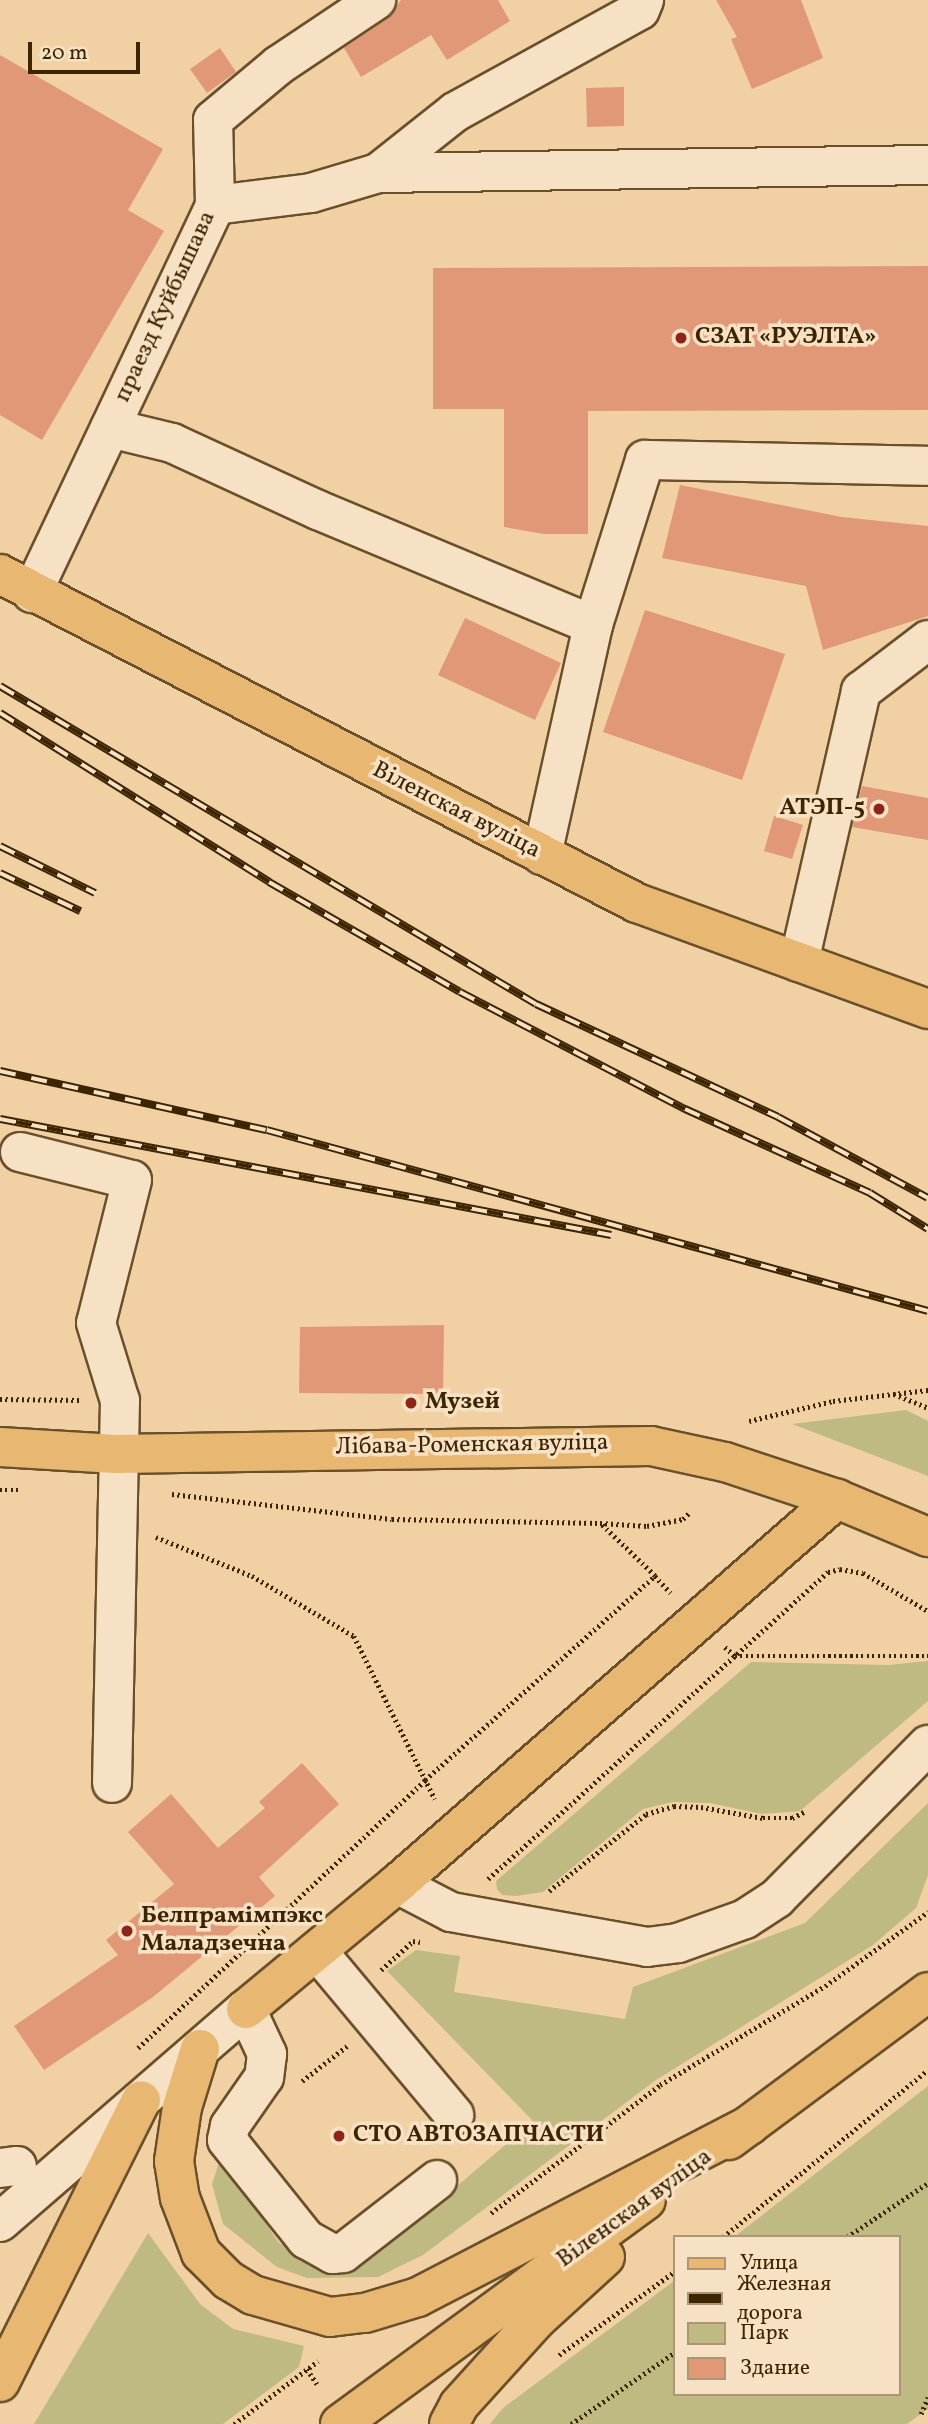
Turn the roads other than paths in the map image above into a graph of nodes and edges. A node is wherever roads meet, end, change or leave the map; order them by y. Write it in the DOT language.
graph roads {
  1 [pos="376,0"];
  2 [pos="644,0"];
  3 [pos="928,165"];
  4 [pos="378,173"];
  5 [pos="215,205"];
  6 [pos="110,428"];
  7 [pos="928,466"];
  8 [pos="16,584"];
  9 [pos="593,625"];
  10 [pos="928,640"];
  11 [pos="541,855"];
  12 [pos="799,962"];
  13 [pos="928,1009"];
  14 [pos="20,1152"];
  15 [pos="0,1447"];
  16 [pos="117,1488"];
  17 [pos="838,1499"];
  18 [pos="928,1537"];
  19 [pos="928,1745"];
  20 [pos="112,1783"];
  21 [pos="397,1884"];
  22 [pos="317,1951"];
  23 [pos="928,1992"];
  24 [pos="246,2009"];
  25 [pos="200,2049"];
  26 [pos="141,2100"];
  27 [pos="454,2115"];
  28 [pos="750,2125"];
  29 [pos="437,2180"];
  30 [pos="0,2222"];
  31 [pos="0,2382"];
  32 [pos="340,2424"];
  33 [pos="449,2424"];
  1 -- 5 [label="street, праезд Куйбышава"];
  2 -- 4 [label="street"];
  3 -- 4 [label="street"];
  4 -- 5 [label="street"];
  5 -- 6 [label="street, праезд Куйбышава"];
  6 -- 8 [label="street, праезд Куйбышава"];
  6 -- 9 [label="street"];
  7 -- 9 [label="street"];
  8 -- 11 [label="main road, Віленская вуліца"];
  9 -- 11 [label="street"];
  10 -- 12 [label="street"];
  11 -- 12 [label="main road, Віленская вуліца"];
  12 -- 13 [label="main road, Віленская вуліца"];
  14 -- 16 [label="street"];
  15 -- 16 [label="main road, Лібава-Роменская вуліца"];
  16 -- 17 [label="main road, Лібава-Роменская вуліца"];
  16 -- 20 [label="street"];
  17 -- 18 [label="main road, Лібава-Роменская вуліца"];
  17 -- 21 [label="main road"];
  19 -- 21 [label="street"];
  21 -- 22 [label="main road"];
  22 -- 24 [label="main road"];
  22 -- 27 [label="street"];
  23 -- 28 [label="main road, Віленская вуліца"];
  24 -- 25 [label="street"];
  24 -- 29 [label="street"];
  25 -- 26 [label="street"];
  25 -- 28 [label="main road"];
  26 -- 30 [label="street"];
  26 -- 31 [label="main road"];
  28 -- 32 [label="main road, Віленская вуліца"];
  28 -- 33 [label="main road"];
}
